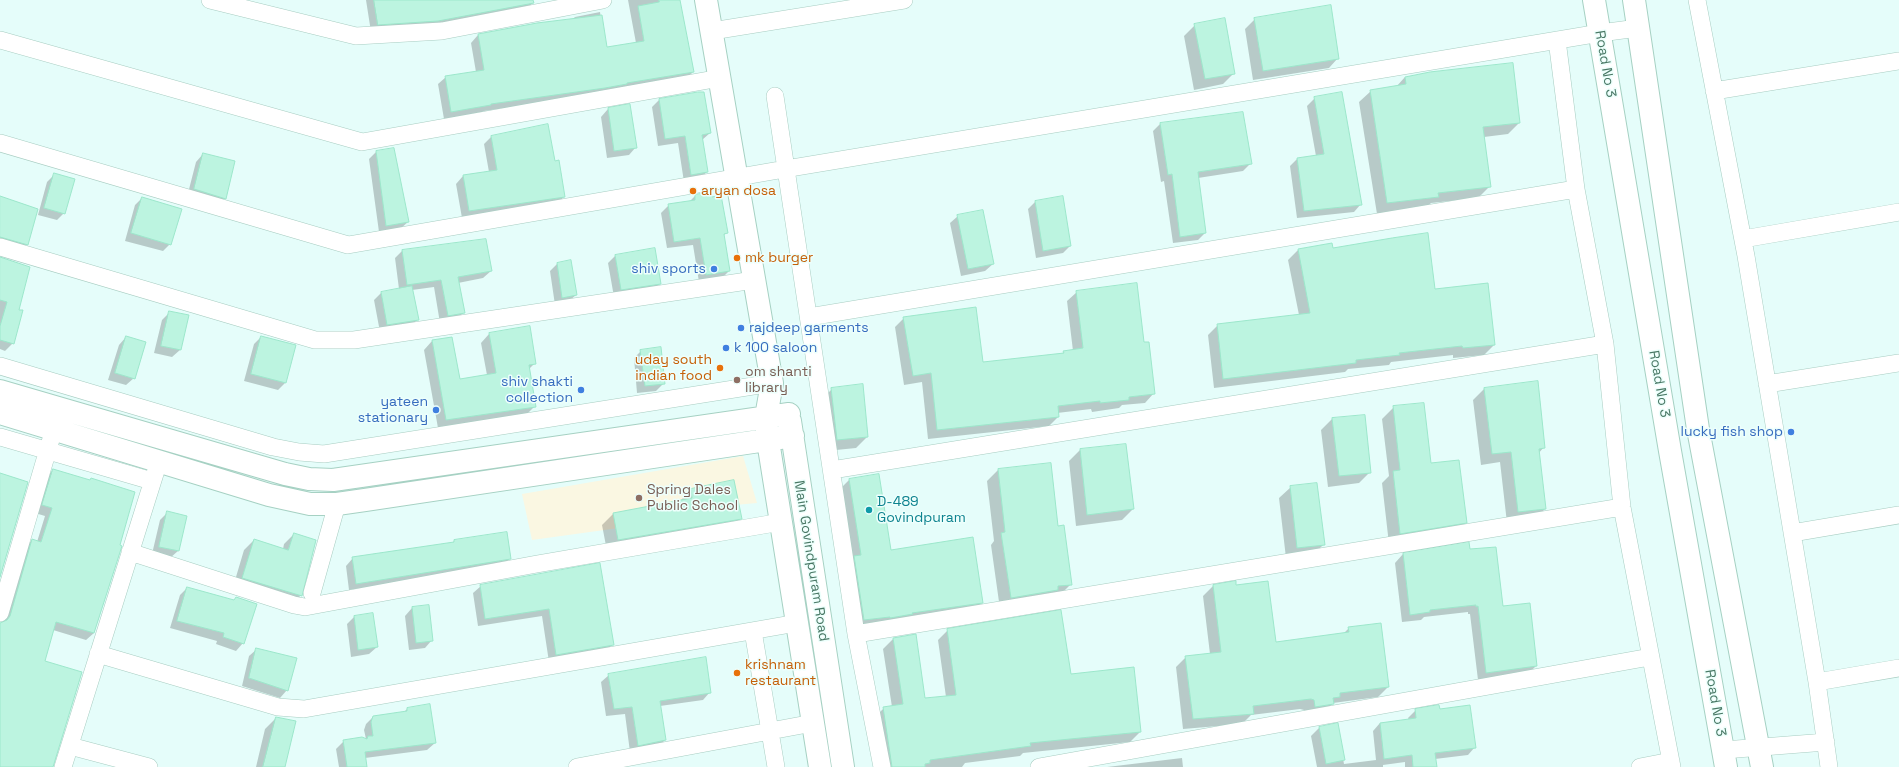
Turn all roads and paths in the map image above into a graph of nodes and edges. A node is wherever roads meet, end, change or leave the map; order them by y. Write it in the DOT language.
graph roads {
  1 [pos="210,0"];
  2 [pos="603,0"];
  3 [pos="706,0"];
  4 [pos="904,0"];
  5 [pos="1594,0"];
  6 [pos="1634,0"];
  7 [pos="1697,0"];
  8 [pos="1638,28"];
  9 [pos="712,30"];
  10 [pos="1600,33"];
  11 [pos="0,40"];
  12 [pos="1558,40"];
  13 [pos="1899,61"];
  14 [pos="720,78"];
  15 [pos="1714,91"];
  16 [pos="775,96"];
  17 [pos="0,143"];
  18 [pos="785,169"];
  19 [pos="737,178"];
  20 [pos="1576,189"];
  21 [pos="1899,212"];
  22 [pos="1743,239"];
  23 [pos="0,247"];
  24 [pos="754,280"];
  25 [pos="809,317"];
  26 [pos="1605,344"];
  27 [pos="1899,363"];
  28 [pos="0,366"];
  29 [pos="772,383"];
  30 [pos="1767,384"];
  31 [pos="0,391"];
  32 [pos="0,413"];
  33 [pos="789,414"];
  34 [pos="766,417"];
  35 [pos="54,430"];
  36 [pos="792,436"];
  37 [pos="0,437"];
  38 [pos="768,441"];
  39 [pos="48,451"];
  40 [pos="159,461"];
  41 [pos="832,470"];
  42 [pos="152,481"];
  43 [pos="337,504"];
  44 [pos="1622,507"];
  45 [pos="1899,515"];
  46 [pos="781,522"];
  47 [pos="1792,533"];
  48 [pos="130,552"];
  49 [pos="312,593"];
  50 [pos="0,613"];
  51 [pos="797,623"];
  52 [pos="753,630"];
  53 [pos="856,634"];
  54 [pos="98,654"];
  55 [pos="1650,657"];
  56 [pos="1899,668"];
  57 [pos="1817,682"];
  58 [pos="813,723"];
  59 [pos="770,731"];
  60 [pos="1826,742"];
  61 [pos="70,746"];
  62 [pos="1760,757"];
  63 [pos="1725,759"];
  64 [pos="1672,764"];
  65 [pos="63,767"];
  66 [pos="149,767"];
  67 [pos="577,767"];
  68 [pos="776,767"];
  69 [pos="820,767"];
  70 [pos="843,767"];
  71 [pos="882,767"];
  72 [pos="1039,767"];
  73 [pos="1640,767"];
  74 [pos="1829,767"];
  1 -- 2 [label="street"];
  3 -- 9 [label="street, Main Govindpuram Road"];
  4 -- 9 [label="street"];
  5 -- 10 [label="street, Road No 3"];
  6 -- 8 [label="street"];
  7 -- 15 [label="street"];
  8 -- 10 [label="street"];
  8 -- 62 [label="street"];
  9 -- 14 [label="street, Main Govindpuram Road"];
  10 -- 12 [label="street"];
  10 -- 63 [label="street, Road No 3"];
  11 -- 14 [label="street"];
  12 -- 18 [label="street"];
  12 -- 20 [label="street"];
  13 -- 15 [label="street"];
  14 -- 19 [label="street, Main Govindpuram Road"];
  15 -- 22 [label="street"];
  16 -- 18 [label="street"];
  17 -- 19 [label="street"];
  18 -- 19 [label="street"];
  18 -- 25 [label="street"];
  19 -- 24 [label="street, Main Govindpuram Road"];
  20 -- 25 [label="street"];
  20 -- 26 [label="street"];
  21 -- 22 [label="street"];
  22 -- 30 [label="street"];
  23 -- 24 [label="street"];
  24 -- 29 [label="street, Main Govindpuram Road"];
  25 -- 41 [label="street"];
  26 -- 41 [label="street"];
  26 -- 44 [label="street"];
  27 -- 30 [label="street"];
  28 -- 29 [label="street"];
  29 -- 33 [label="street, Main Govindpuram Road"];
  29 -- 34 [label="street, Main Govindpuram Road"];
  30 -- 47 [label="street"];
  31 -- 34 [label="street"];
  32 -- 35 [label="street"];
  33 -- 34 [label="street"];
  33 -- 36 [label="street, Main Govindpuram Road"];
  34 -- 38 [label="street, Main Govindpuram Road"];
  35 -- 39 [label="street"];
  35 -- 40 [label="street"];
  36 -- 38 [label="street"];
  36 -- 70 [label="street, Main Govindpuram Road"];
  37 -- 39 [label="street"];
  38 -- 43 [label="street"];
  38 -- 46 [label="street, Main Govindpuram Road"];
  39 -- 42 [label="street"];
  39 -- 50 [label="street"];
  40 -- 42 [label="street"];
  40 -- 43 [label="street"];
  41 -- 53 [label="street"];
  42 -- 48 [label="street"];
  43 -- 49 [label="street"];
  44 -- 53 [label="street"];
  44 -- 55 [label="street"];
  45 -- 47 [label="street"];
  46 -- 48 [label="street"];
  46 -- 51 [label="street, Main Govindpuram Road"];
  47 -- 57 [label="street"];
  48 -- 54 [label="street"];
  51 -- 52 [label="street"];
  51 -- 58 [label="street, Main Govindpuram Road"];
  52 -- 54 [label="street"];
  52 -- 59 [label="street"];
  53 -- 71 [label="street"];
  54 -- 61 [label="street"];
  55 -- 64 [label="street"];
  55 -- 72 [label="street"];
  56 -- 57 [label="street"];
  57 -- 60 [label="street"];
  58 -- 59 [label="street"];
  58 -- 69 [label="street, Main Govindpuram Road"];
  59 -- 67 [label="street"];
  59 -- 68 [label="street"];
  60 -- 62 [label="street"];
  60 -- 74 [label="street"];
  61 -- 65 [label="street"];
  61 -- 66 [label="street"];
  62 -- 63 [label="street"];
  64 -- 73 [label="street"];
}
